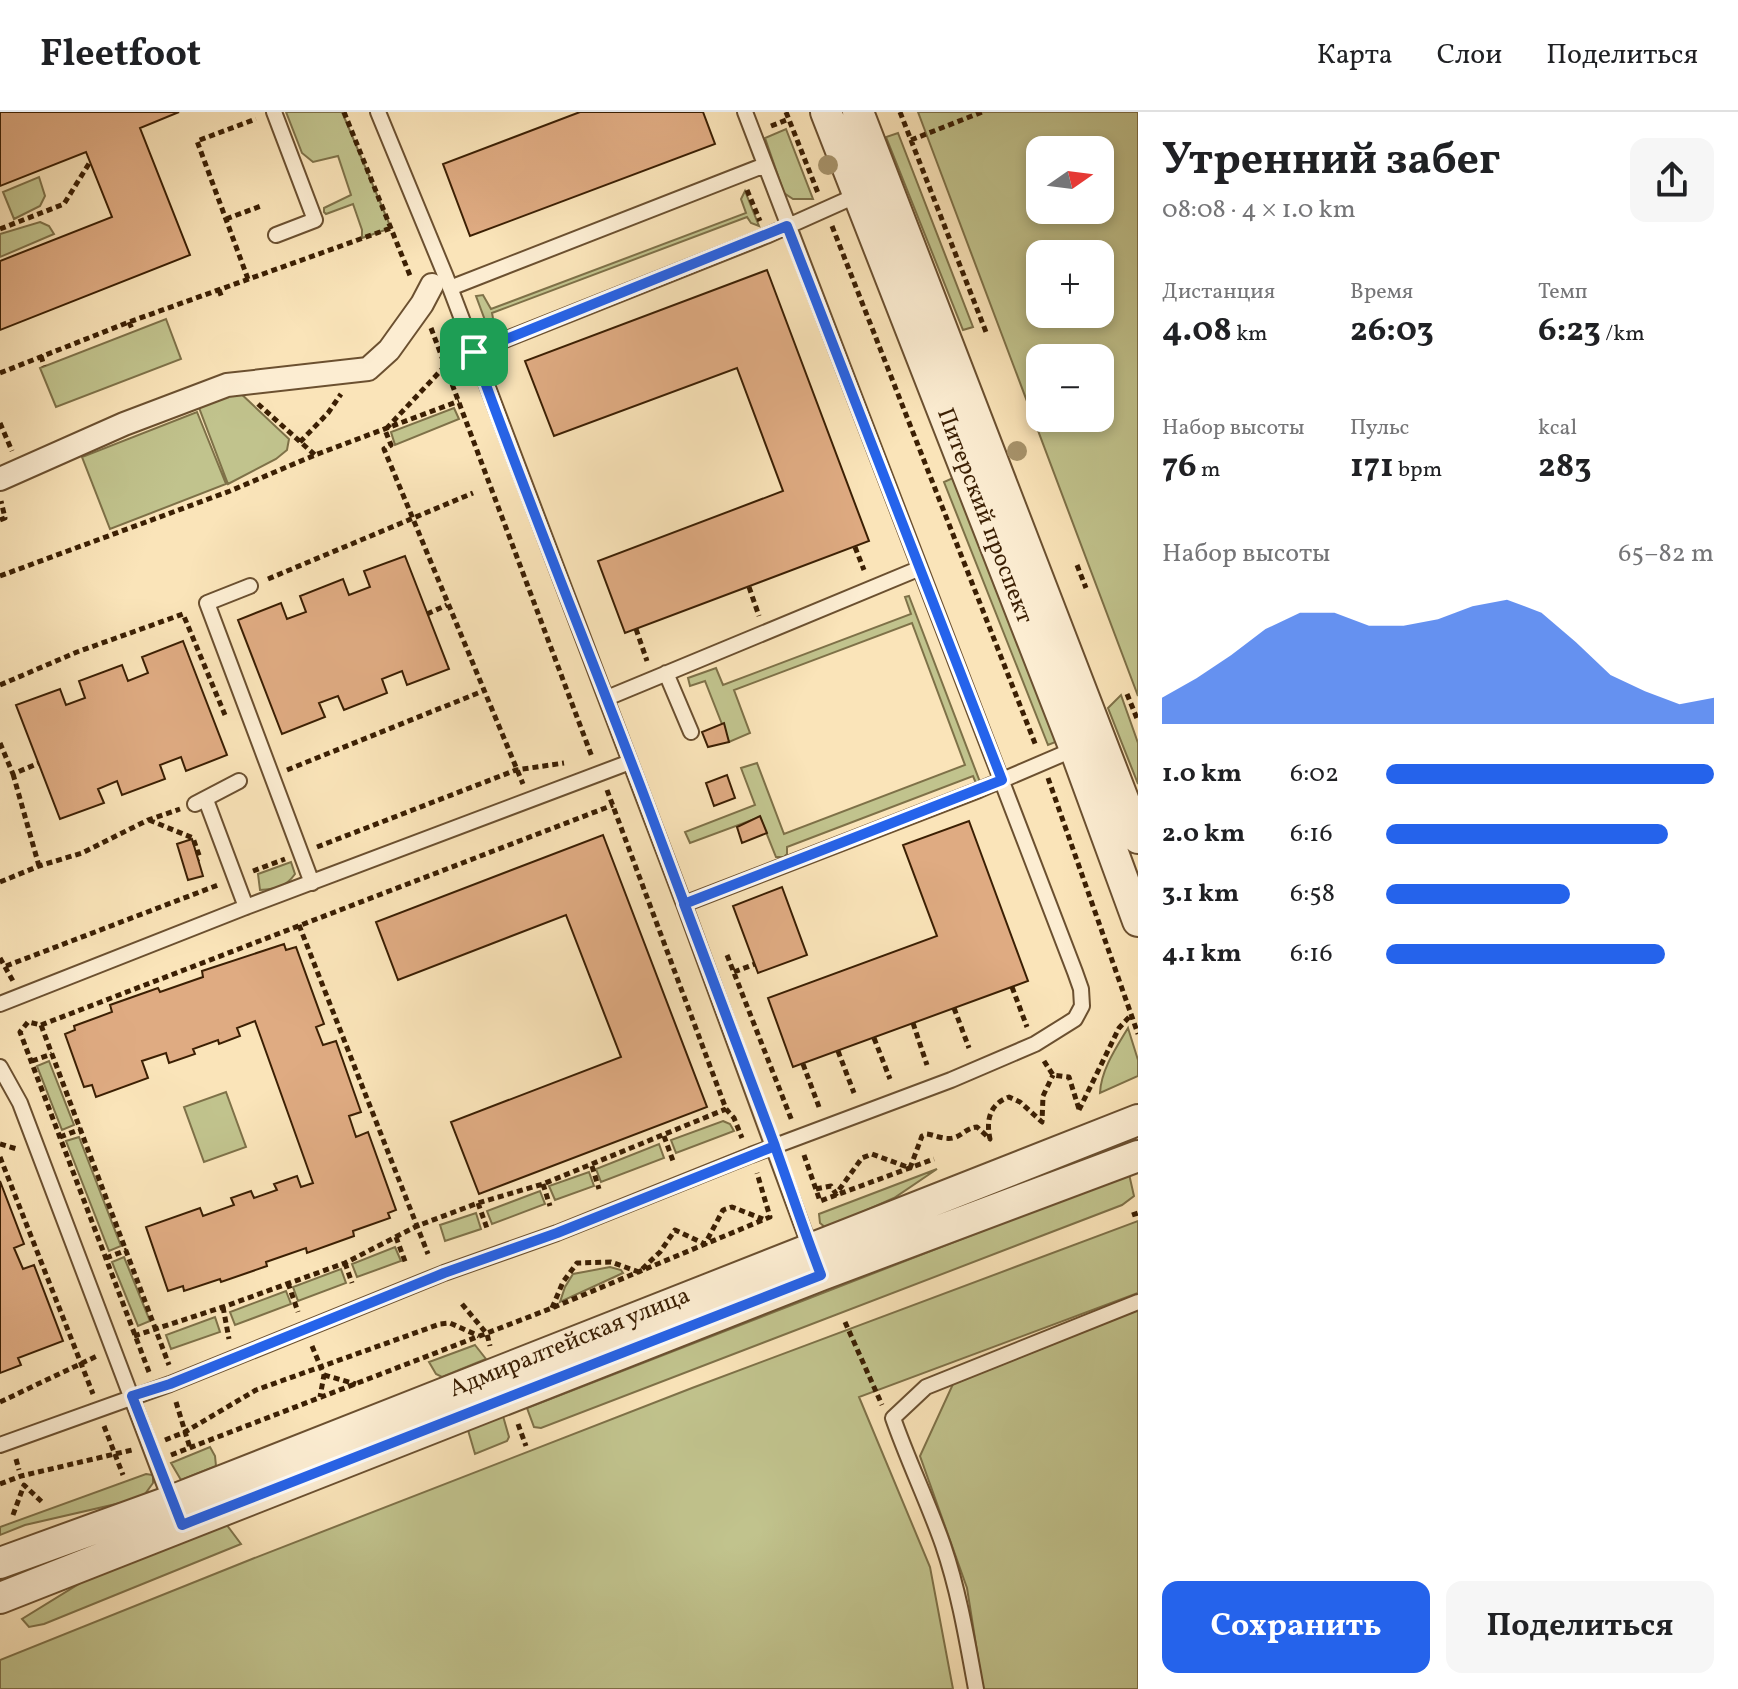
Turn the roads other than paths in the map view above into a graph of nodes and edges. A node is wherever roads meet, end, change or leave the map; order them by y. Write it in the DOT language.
graph roads {
  1 [pos="378,112"];
  2 [pos="745,112"];
  3 [pos="826,112"];
  4 [pos="858,112"];
  5 [pos="269,114"];
  6 [pos="765,165"];
  7 [pos="872,190"];
  8 [pos="787,226"];
  9 [pos="276,235"];
  10 [pos="435,292"];
  11 [pos="474,352"];
  12 [pos="0,479"];
  13 [pos="918,569"];
  14 [pos="250,586"];
  15 [pos="666,673"];
  16 [pos="607,698"];
  17 [pos="691,732"];
  18 [pos="1088,744"];
  19 [pos="630,762"];
  20 [pos="1002,780"];
  21 [pos="239,781"];
  22 [pos="1138,838"];
  23 [pos="312,883"];
  24 [pos="684,904"];
  25 [pos="246,907"];
  26 [pos="1138,921"];
  27 [pos="0,1004"];
  28 [pos="0,1067"];
  29 [pos="1138,1120"];
  30 [pos="775,1146"];
  31 [pos="1138,1156"];
  32 [pos="816,1262"];
  33 [pos="1138,1302"];
  34 [pos="132,1396"];
  35 [pos="0,1445"];
  36 [pos="176,1513"];
  37 [pos="0,1563"];
  38 [pos="0,1598"];
  39 [pos="976,1689"];
  1 -- 10 [label="lane"];
  2 -- 6 [label="lane"];
  3 -- 7 [label="street, Питерский проспект"];
  4 -- 7 [label="street, Питерский проспект"];
  5 -- 9 [label="lane"];
  6 -- 8 [label="lane"];
  6 -- 10 [label="lane"];
  7 -- 8 [label="lane"];
  7 -- 18 [label="street, Питерский проспект"];
  8 -- 11 [label="lane"];
  8 -- 13 [label="lane"];
  10 -- 11 [label="lane"];
  10 -- 12 [label="street"];
  11 -- 16 [label="lane"];
  13 -- 15 [label="lane"];
  13 -- 20 [label="lane"];
  14 -- 23 [label="lane"];
  15 -- 16 [label="lane"];
  15 -- 17 [label="lane"];
  16 -- 19 [label="lane"];
  18 -- 20 [label="lane"];
  18 -- 22 [label="street, Питерский проспект"];
  18 -- 26 [label="street, Питерский проспект"];
  19 -- 23 [label="lane"];
  19 -- 24 [label="lane"];
  20 -- 24 [label="lane"];
  20 -- 30 [label="lane"];
  21 -- 25 [label="lane"];
  23 -- 25 [label="lane"];
  24 -- 30 [label="lane"];
  25 -- 27 [label="lane"];
  28 -- 34 [label="lane"];
  29 -- 32 [label="street, Адмиралтейская улица"];
  30 -- 32 [label="lane"];
  30 -- 34 [label="lane"];
  31 -- 32 [label="street, Адмиралтейская улица"];
  32 -- 36 [label="street, Адмиралтейская улица"];
  33 -- 39 [label="lane"];
  34 -- 35 [label="lane"];
  34 -- 36 [label="lane"];
  36 -- 37 [label="street, Адмиралтейская улица"];
  36 -- 38 [label="street, Адмиралтейская улица"];
}
